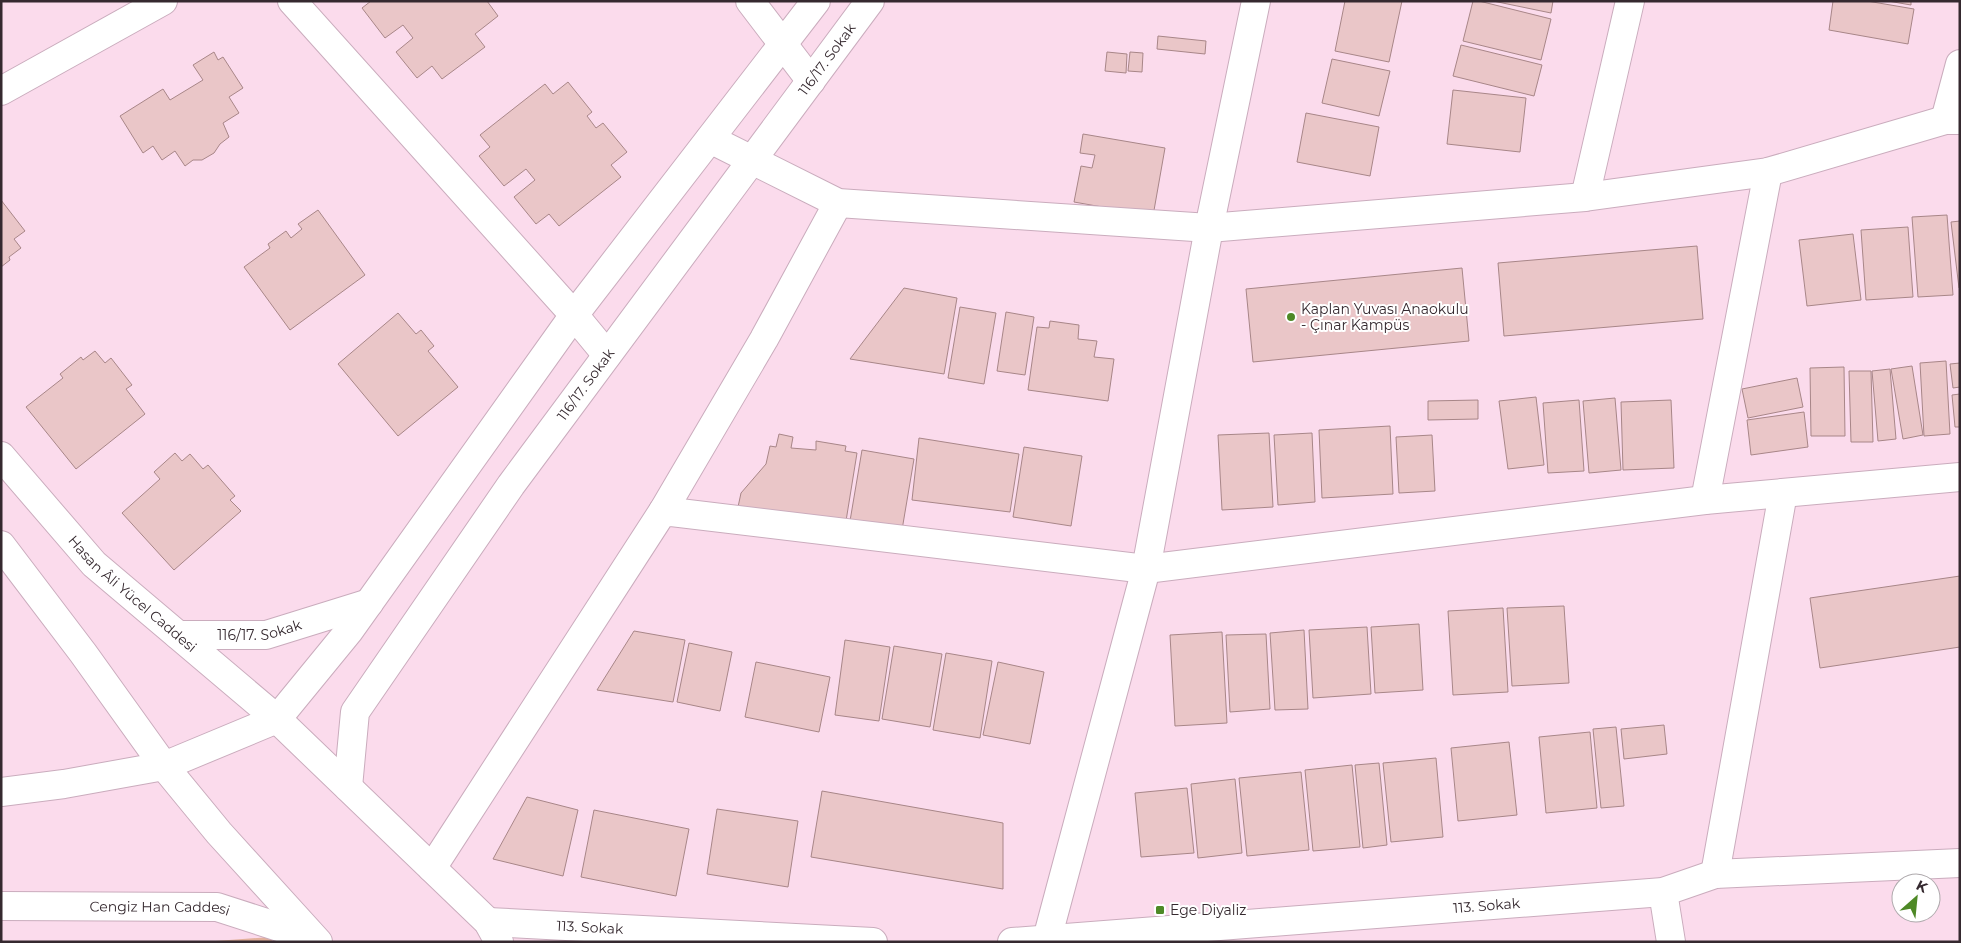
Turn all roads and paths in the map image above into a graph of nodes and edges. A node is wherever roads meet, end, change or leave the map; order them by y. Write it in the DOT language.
graph roads {
  1 [pos="163,1"];
  2 [pos="292,1"];
  3 [pos="750,1"];
  4 [pos="816,1"];
  5 [pos="870,1"];
  6 [pos="1256,1"];
  7 [pos="1630,1"];
  8 [pos="783,44"];
  9 [pos="1960,64"];
  10 [pos="811,81"];
  11 [pos="1,91"];
  12 [pos="1952,120"];
  13 [pos="710,139"];
  14 [pos="751,161"];
  15 [pos="1768,172"];
  16 [pos="1585,197"];
  17 [pos="838,204"];
  18 [pos="1209,228"];
  19 [pos="574,315"];
  20 [pos="607,356"];
  21 [pos="1,456"];
  22 [pos="1960,477"];
  23 [pos="1783,493"];
  24 [pos="1704,500"];
  25 [pos="663,511"];
  26 [pos="1,545"];
  27 [pos="1146,570"];
  28 [pos="369,603"];
  29 [pos="178,635"];
  30 [pos="277,719"];
  31 [pos="164,766"];
  32 [pos="348,787"];
  33 [pos="1,792"];
  34 [pos="1960,863"];
  35 [pos="432,868"];
  36 [pos="1715,874"];
  37 [pos="1663,892"];
  38 [pos="1,906"];
  39 [pos="493,932"];
  40 [pos="1047,939"];
  41 [pos="316,940"];
  42 [pos="873,942"];
  43 [pos="1012,942"];
  44 [pos="1671,942"];
  1 -- 11 [label="street"];
  2 -- 19 [label="street"];
  3 -- 8 [label="street"];
  4 -- 8 [label="street"];
  5 -- 10 [label="street, 116/17. Sokak"];
  6 -- 18 [label="street"];
  7 -- 16 [label="street"];
  8 -- 10 [label="street"];
  8 -- 13 [label="street"];
  9 -- 12 [label="street"];
  10 -- 14 [label="street, 116/17. Sokak"];
  12 -- 15 [label="street"];
  13 -- 14 [label="street"];
  13 -- 19 [label="street"];
  14 -- 17 [label="street"];
  14 -- 20 [label="street, 116/17. Sokak"];
  15 -- 16 [label="street"];
  15 -- 24 [label="street"];
  16 -- 18 [label="street"];
  17 -- 18 [label="street"];
  17 -- 25 [label="street"];
  18 -- 27 [label="street"];
  19 -- 20 [label="street"];
  19 -- 28 [label="street"];
  20 -- 32 [label="street, 116/17. Sokak"];
  21 -- 29 [label="street, Hasan Âli Yücel Caddesi"];
  22 -- 23 [label="street"];
  23 -- 24 [label="street"];
  23 -- 36 [label="street"];
  24 -- 27 [label="street"];
  25 -- 27 [label="street"];
  25 -- 35 [label="street"];
  26 -- 31 [label="street"];
  27 -- 40 [label="street"];
  28 -- 29 [label="street, 116/17. Sokak"];
  28 -- 30 [label="street"];
  29 -- 30 [label="street, Hasan Âli Yücel Caddesi"];
  30 -- 31 [label="street"];
  30 -- 32 [label="street, Hasan Âli Yücel Caddesi"];
  31 -- 33 [label="street"];
  31 -- 41 [label="street"];
  32 -- 35 [label="street, Hasan Âli Yücel Caddesi"];
  34 -- 36 [label="street, 113. Sokak"];
  35 -- 39 [label="street, Hasan Âli Yücel Caddesi"];
  36 -- 37 [label="street, 113. Sokak"];
  37 -- 40 [label="street, 113. Sokak"];
  37 -- 44 [label="street"];
  38 -- 41 [label="street, Cengiz Han Caddesi"];
  39 -- 42 [label="street, 113. Sokak"];
  40 -- 43 [label="street, 113. Sokak"];
}
